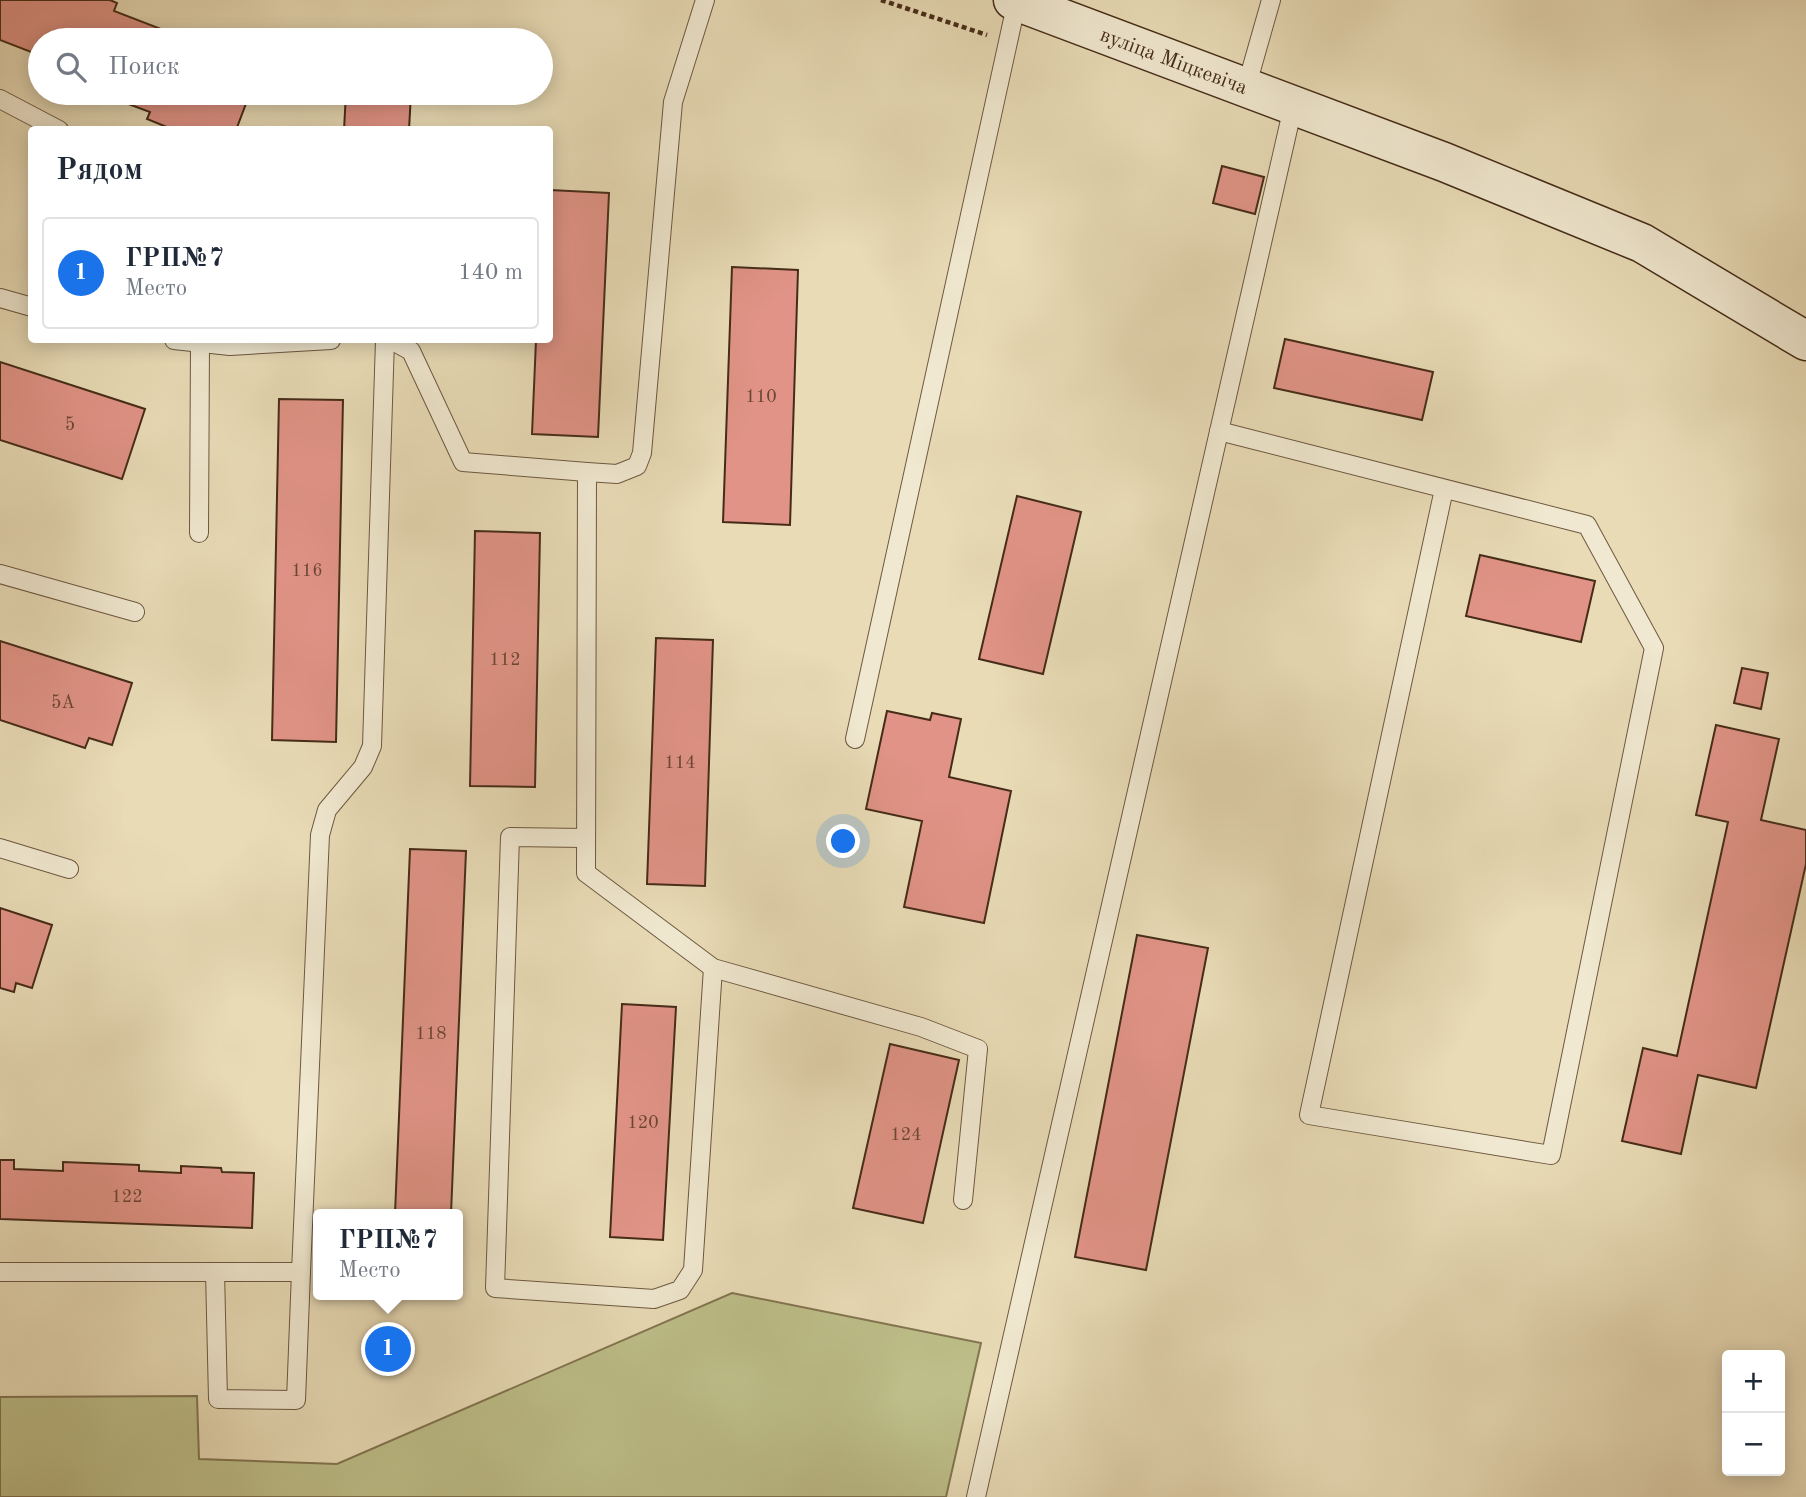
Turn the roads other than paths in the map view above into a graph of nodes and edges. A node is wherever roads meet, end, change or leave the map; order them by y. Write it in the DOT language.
graph roads {
  1 [pos="705,0"];
  2 [pos="1272,0"];
  3 [pos="1015,1"];
  4 [pos="1246,88"];
  5 [pos="0,99"];
  6 [pos="1293,107"];
  7 [pos="51,126"];
  8 [pos="0,298"];
  9 [pos="28,306"];
  10 [pos="1806,341"];
  11 [pos="200,343"];
  12 [pos="229,343"];
  13 [pos="385,343"];
  14 [pos="396,343"];
  15 [pos="1219,431"];
  16 [pos="587,472"];
  17 [pos="1444,489"];
  18 [pos="199,533"];
  19 [pos="0,574"];
  20 [pos="135,612"];
  21 [pos="855,739"];
  22 [pos="585,838"];
  23 [pos="0,848"];
  24 [pos="69,869"];
  25 [pos="713,968"];
  26 [pos="963,1200"];
  27 [pos="0,1272"];
  28 [pos="215,1272"];
  29 [pos="301,1272"];
  30 [pos="975,1497"];
  1 -- 16 [label="lane"];
  2 -- 4 [label="lane"];
  3 -- 4 [label="street, вуліца Міцкевіча"];
  3 -- 21 [label="lane"];
  4 -- 6 [label="street, вуліца Міцкевіча"];
  5 -- 7 [label="lane"];
  6 -- 10 [label="street, вуліца Міцкевіча"];
  6 -- 15 [label="lane"];
  8 -- 9 [label="lane"];
  11 -- 12 [label="lane"];
  11 -- 18 [label="lane"];
  13 -- 29 [label="lane"];
  14 -- 16 [label="lane"];
  15 -- 17 [label="lane"];
  15 -- 30 [label="lane"];
  16 -- 22 [label="lane"];
  17 -- 17 [label="lane"];
  19 -- 20 [label="lane"];
  22 -- 25 [label="lane"];
  22 -- 25 [label="lane"];
  23 -- 24 [label="lane"];
  25 -- 26 [label="lane"];
  27 -- 28 [label="lane"];
  28 -- 29 [label="lane"];
  28 -- 29 [label="lane"];
}
